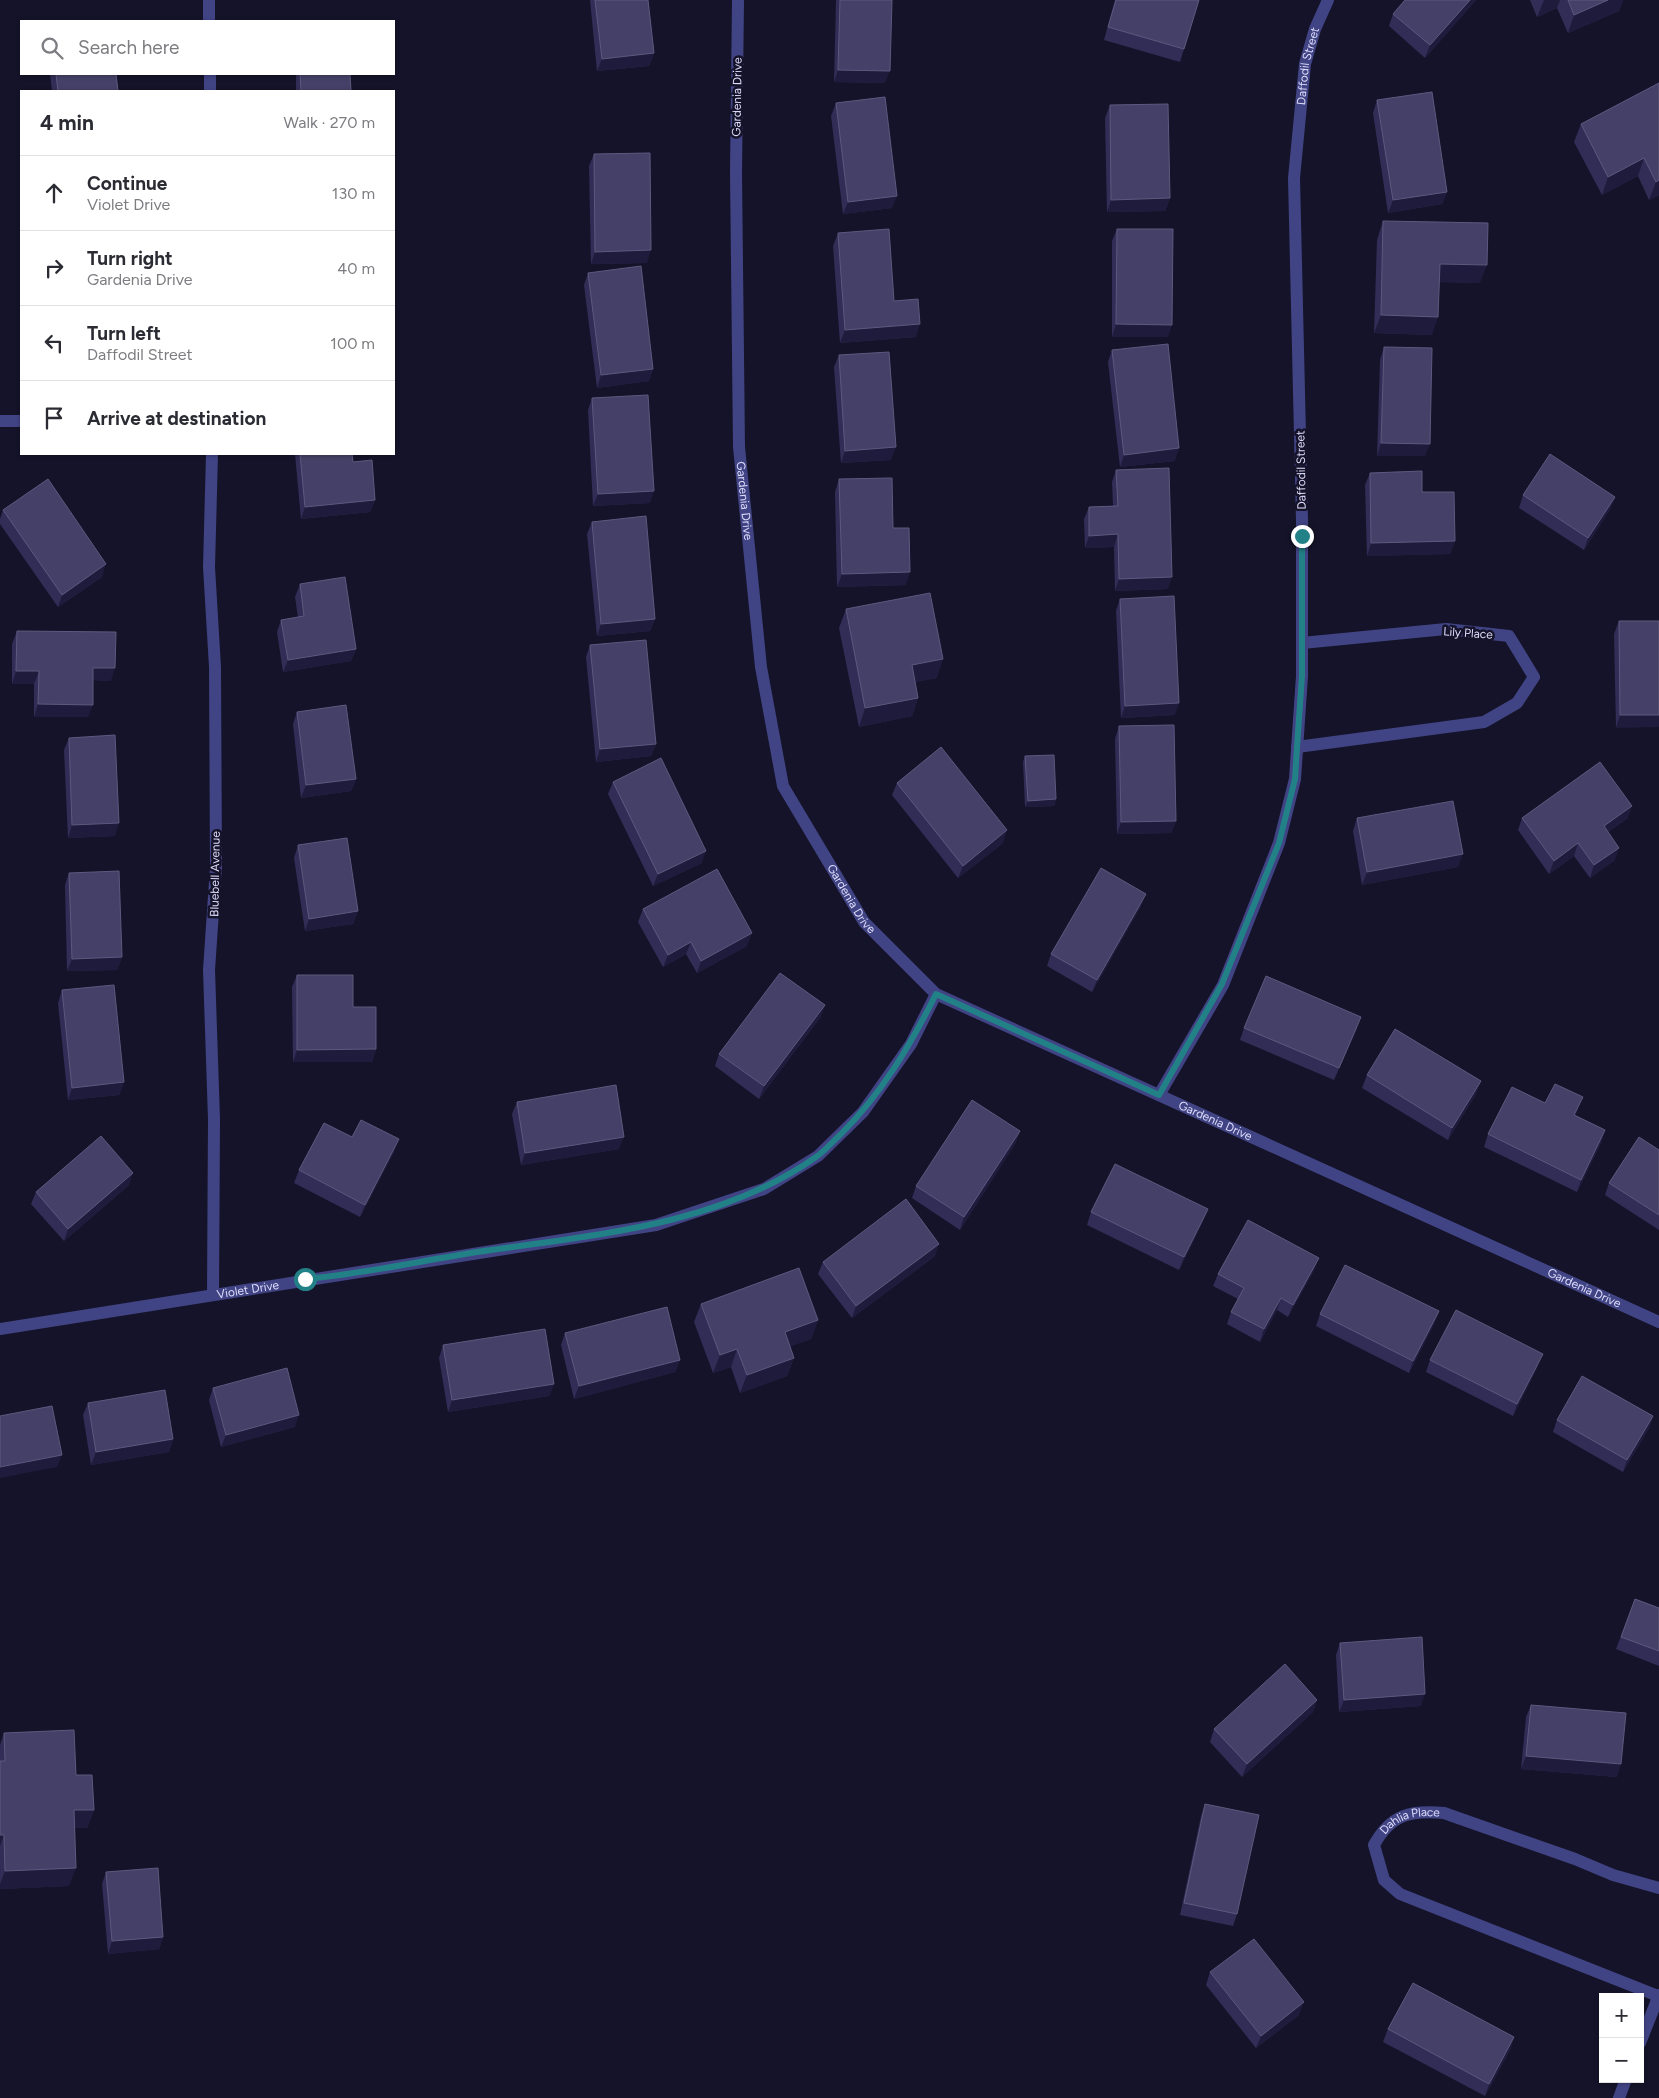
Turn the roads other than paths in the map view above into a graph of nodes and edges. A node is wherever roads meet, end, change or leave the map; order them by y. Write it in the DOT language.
graph roads {
  1 [pos="209,0"];
  2 [pos="738,0"];
  3 [pos="1328,0"];
  4 [pos="209,20"];
  5 [pos="210,75"];
  6 [pos="210,90"];
  7 [pos="0,421"];
  8 [pos="20,421"];
  9 [pos="212,455"];
  10 [pos="1302,643"];
  11 [pos="1297,747"];
  12 [pos="936,994"];
  13 [pos="1159,1095"];
  14 [pos="213,1294"];
  15 [pos="1659,1322"];
  16 [pos="0,1329"];
  17 [pos="1659,1888"];
  18 [pos="1659,1995"];
  19 [pos="1642,2038"];
  20 [pos="1625,2083"];
  21 [pos="1619,2098"];
  1 -- 4 [label="street"];
  2 -- 12 [label="street, Gardenia Drive"];
  3 -- 10 [label="street, Daffodil Street"];
  5 -- 6 [label="street"];
  7 -- 8 [label="street"];
  9 -- 14 [label="street, Bluebell Avenue"];
  10 -- 11 [label="street, Daffodil Street"];
  10 -- 11 [label="street, Lily Place"];
  11 -- 13 [label="street, Daffodil Street"];
  12 -- 13 [label="street, Gardenia Drive"];
  12 -- 14 [label="street, Violet Drive"];
  13 -- 15 [label="street, Gardenia Drive"];
  14 -- 16 [label="street, Violet Drive"];
  17 -- 18 [label="street, Dahlia Place"];
  18 -- 19 [label="street"];
  20 -- 21 [label="street"];
}
